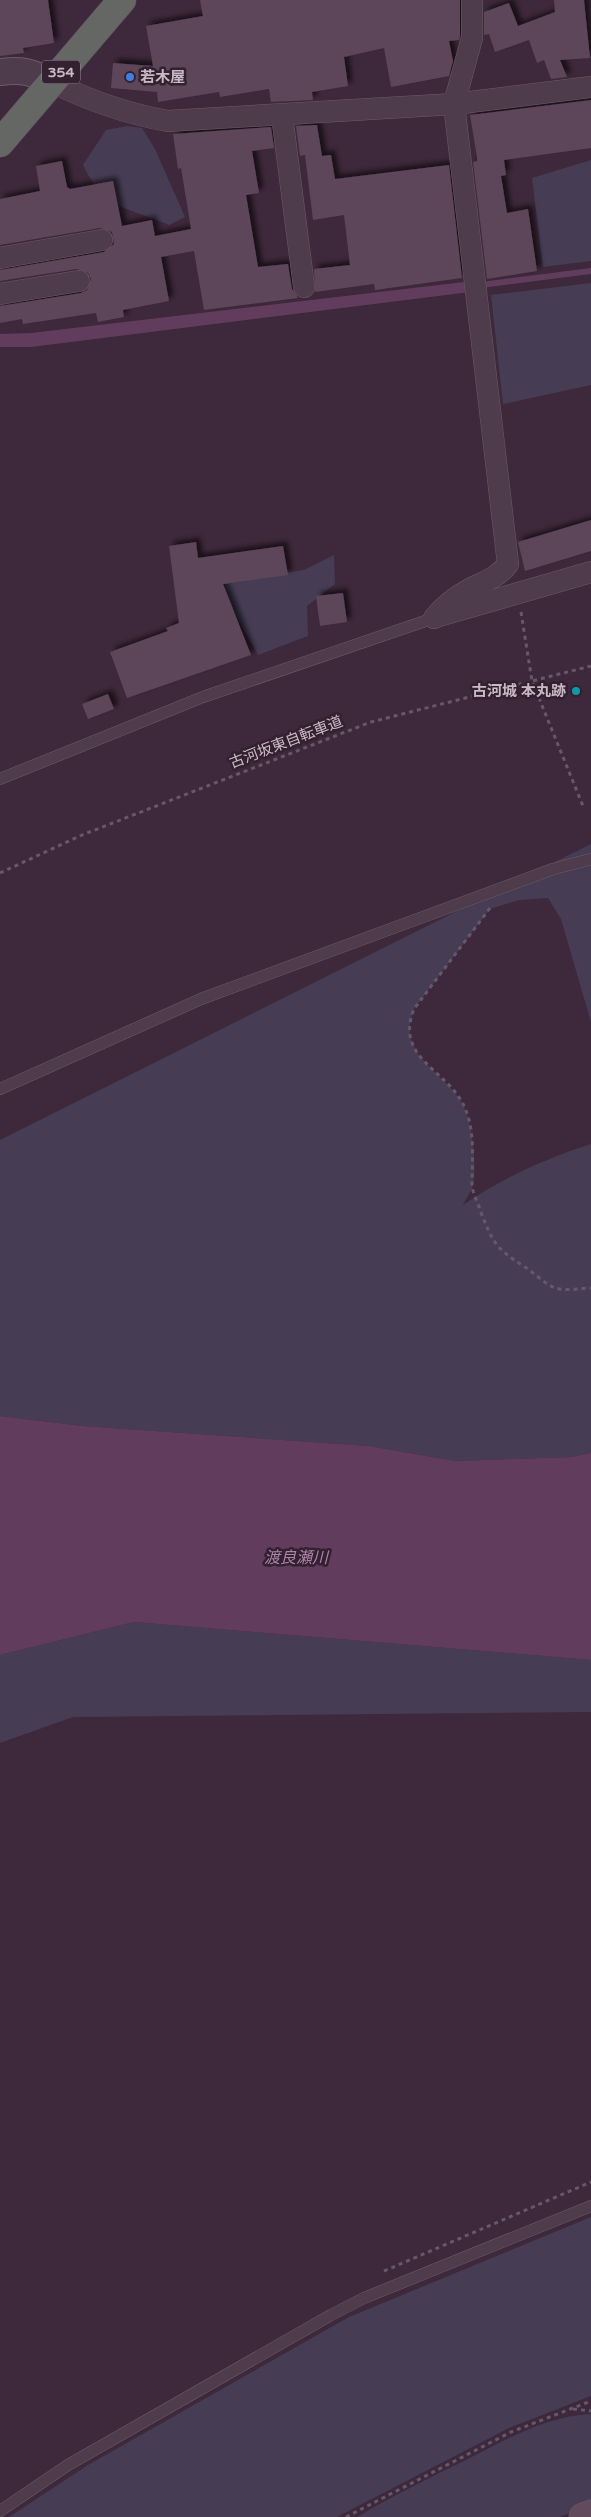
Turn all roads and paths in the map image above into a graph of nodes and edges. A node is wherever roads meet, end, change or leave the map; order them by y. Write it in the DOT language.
graph roads {
  1 [pos="122,0"];
  2 [pos="472,0"];
  3 [pos="0,72"];
  4 [pos="52,82"];
  5 [pos="591,87"];
  6 [pos="454,104"];
  7 [pos="282,116"];
  8 [pos="0,143"];
  9 [pos="102,240"];
  10 [pos="0,258"];
  11 [pos="79,281"];
  12 [pos="304,288"];
  13 [pos="0,294"];
  14 [pos="591,572"];
  15 [pos="520,610"];
  16 [pos="434,618"];
  17 [pos="591,666"];
  18 [pos="532,680"];
  19 [pos="0,779"];
  20 [pos="583,806"];
  21 [pos="591,859"];
  22 [pos="0,873"];
  23 [pos="494,891"];
  24 [pos="0,1089"];
  25 [pos="591,1288"];
  26 [pos="591,2206"];
  27 [pos="591,2401"];
  28 [pos="570,2409"];
  29 [pos="591,2411"];
  30 [pos="0,2511"];
  31 [pos="591,2514"];
  32 [pos="346,2517"];
  33 [pos="583,2517"];
  1 -- 4 [label="highway, 354"];
  2 -- 6 [label="street"];
  3 -- 4 [label="street"];
  4 -- 7 [label="street"];
  4 -- 8 [label="highway, 354"];
  5 -- 6 [label="street"];
  6 -- 7 [label="street"];
  6 -- 16 [label="street"];
  7 -- 12 [label="street"];
  9 -- 10 [label="street"];
  11 -- 13 [label="street"];
  14 -- 16 [label="street"];
  15 -- 18 [label="path"];
  16 -- 19 [label="lane"];
  17 -- 18 [label="path, 古河坂東自転車道"];
  18 -- 20 [label="path"];
  18 -- 22 [label="path, 古河坂東自転車道"];
  21 -- 23 [label="lane"];
  23 -- 24 [label="lane"];
  23 -- 25 [label="path"];
  26 -- 30 [label="lane"];
  27 -- 28 [label="path"];
  28 -- 29 [label="path"];
  28 -- 32 [label="path"];
  31 -- 33 [label="main road"];
}
